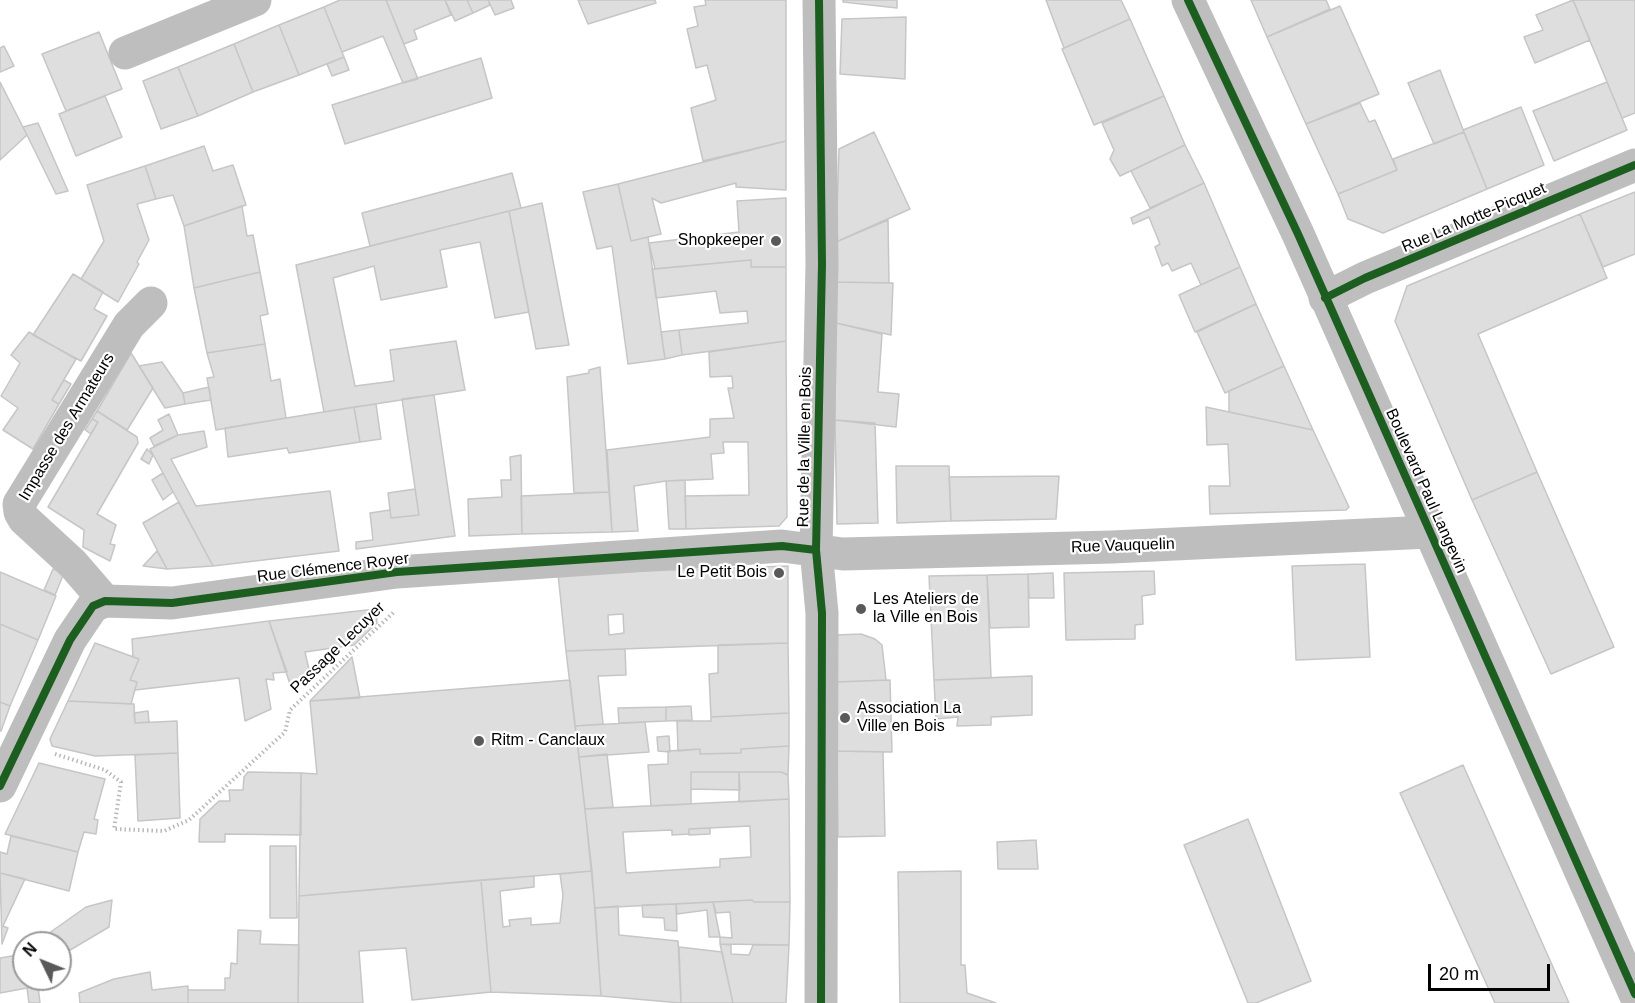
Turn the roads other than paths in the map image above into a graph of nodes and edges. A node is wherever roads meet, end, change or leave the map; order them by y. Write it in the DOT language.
graph roads {
  1 [pos="255,0"];
  2 [pos="819,0"];
  3 [pos="1188,0"];
  4 [pos="125,53"];
  5 [pos="1635,165"];
  6 [pos="1325,298"];
  7 [pos="151,303"];
  8 [pos="1430,532"];
  9 [pos="816,550"];
  10 [pos="105,601"];
  11 [pos="0,786"];
  12 [pos="1635,994"];
  13 [pos="821,1003"];
  1 -- 4 [label="street"];
  2 -- 9 [label="street, Rue de la Ville en Bois"];
  3 -- 6 [label="street, Boulevard Paul Langevin"];
  5 -- 6 [label="street, Rue La Motte-Picquet"];
  6 -- 8 [label="street, Boulevard Paul Langevin"];
  7 -- 10 [label="street, Impasse des Armateurs"];
  8 -- 9 [label="street, Rue Vauquelin"];
  8 -- 12 [label="street, Boulevard Paul Langevin"];
  9 -- 10 [label="street, Rue Clémence Royer"];
  9 -- 13 [label="street, Rue de la Ville en Bois"];
  10 -- 11 [label="street"];
}
